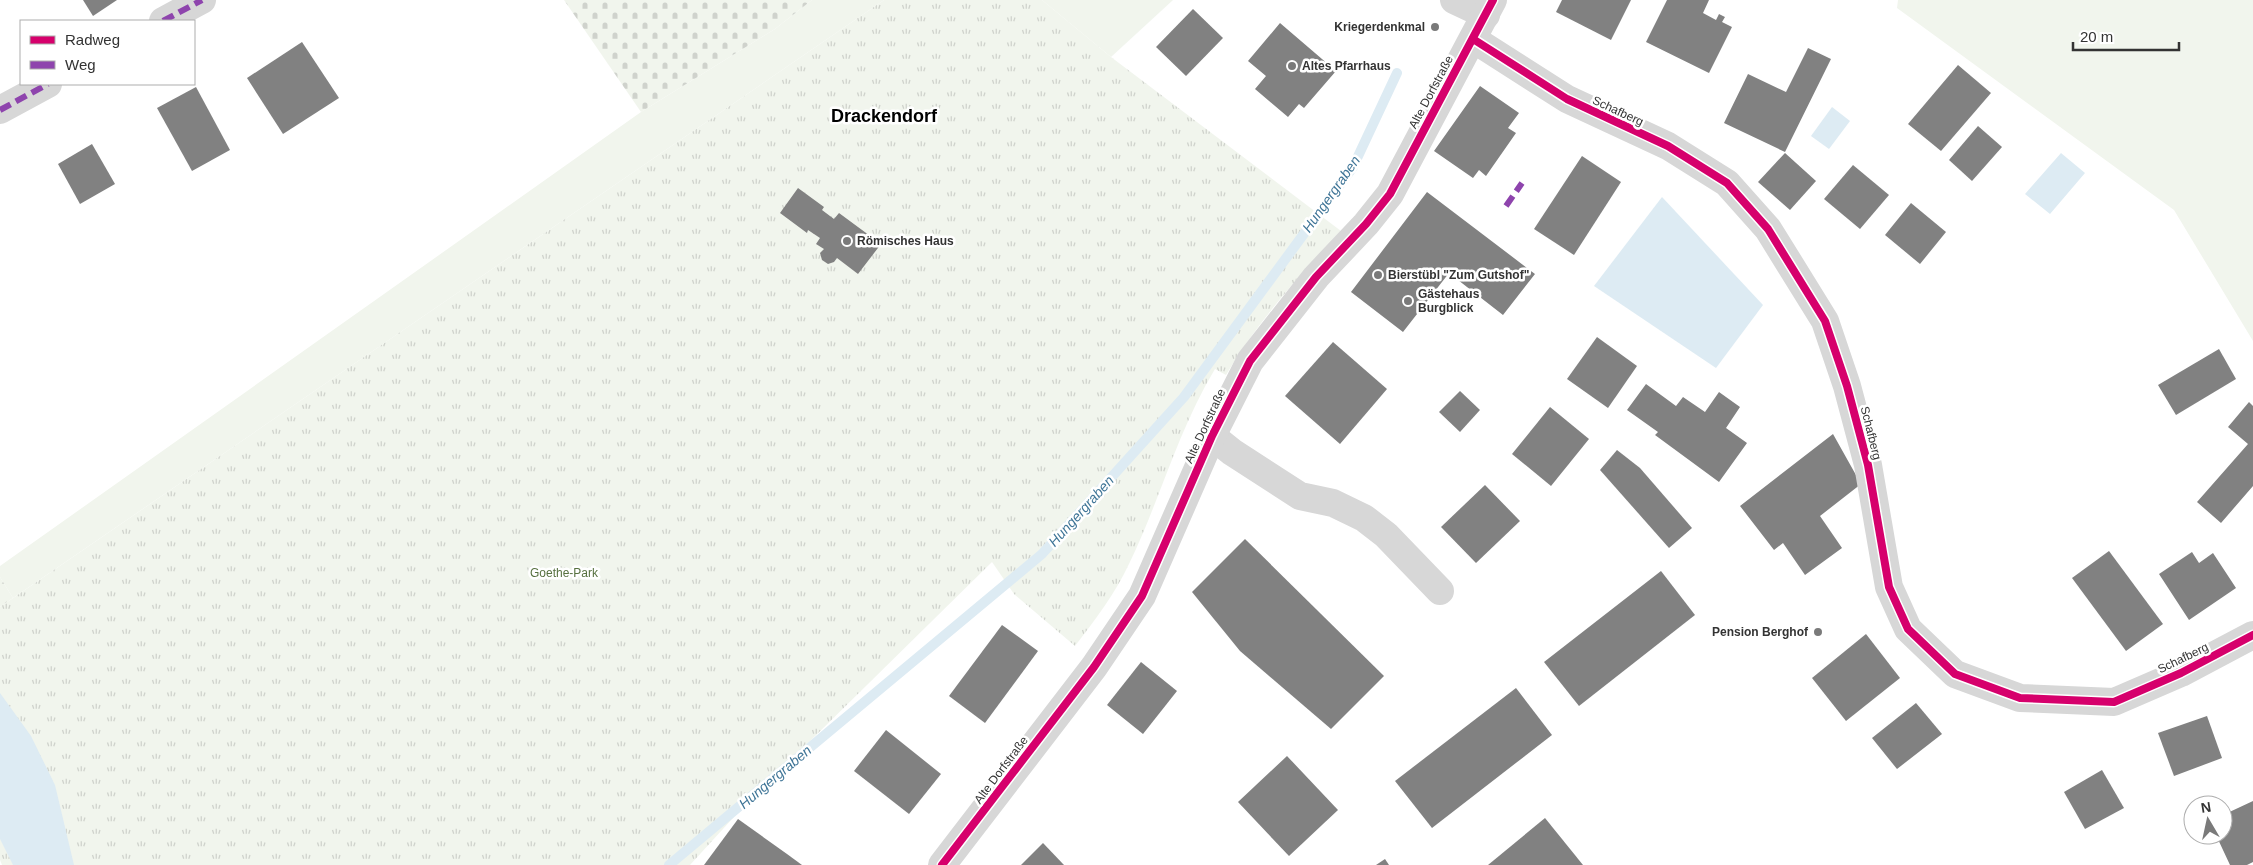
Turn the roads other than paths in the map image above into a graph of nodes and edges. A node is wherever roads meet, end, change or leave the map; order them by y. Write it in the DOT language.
graph roads {
  1 [pos="1454,0"];
  2 [pos="192,2"];
  3 [pos="1486,5"];
  4 [pos="165,20"];
  5 [pos="1473,39"];
  6 [pos="46,85"];
  7 [pos="0,110"];
  8 [pos="1212,436"];
  9 [pos="1440,591"];
  10 [pos="2253,635"];
  11 [pos="942,865"];
  1 -- 3 [label="street"];
  2 -- 4 [label="street"];
  3 -- 5 [label="street, Alte Dorfstraße"];
  5 -- 8 [label="street, Alte Dorfstraße"];
  5 -- 10 [label="street, Schafberg"];
  6 -- 7 [label="street"];
  8 -- 9 [label="street"];
  8 -- 11 [label="street, Alte Dorfstraße"];
}
